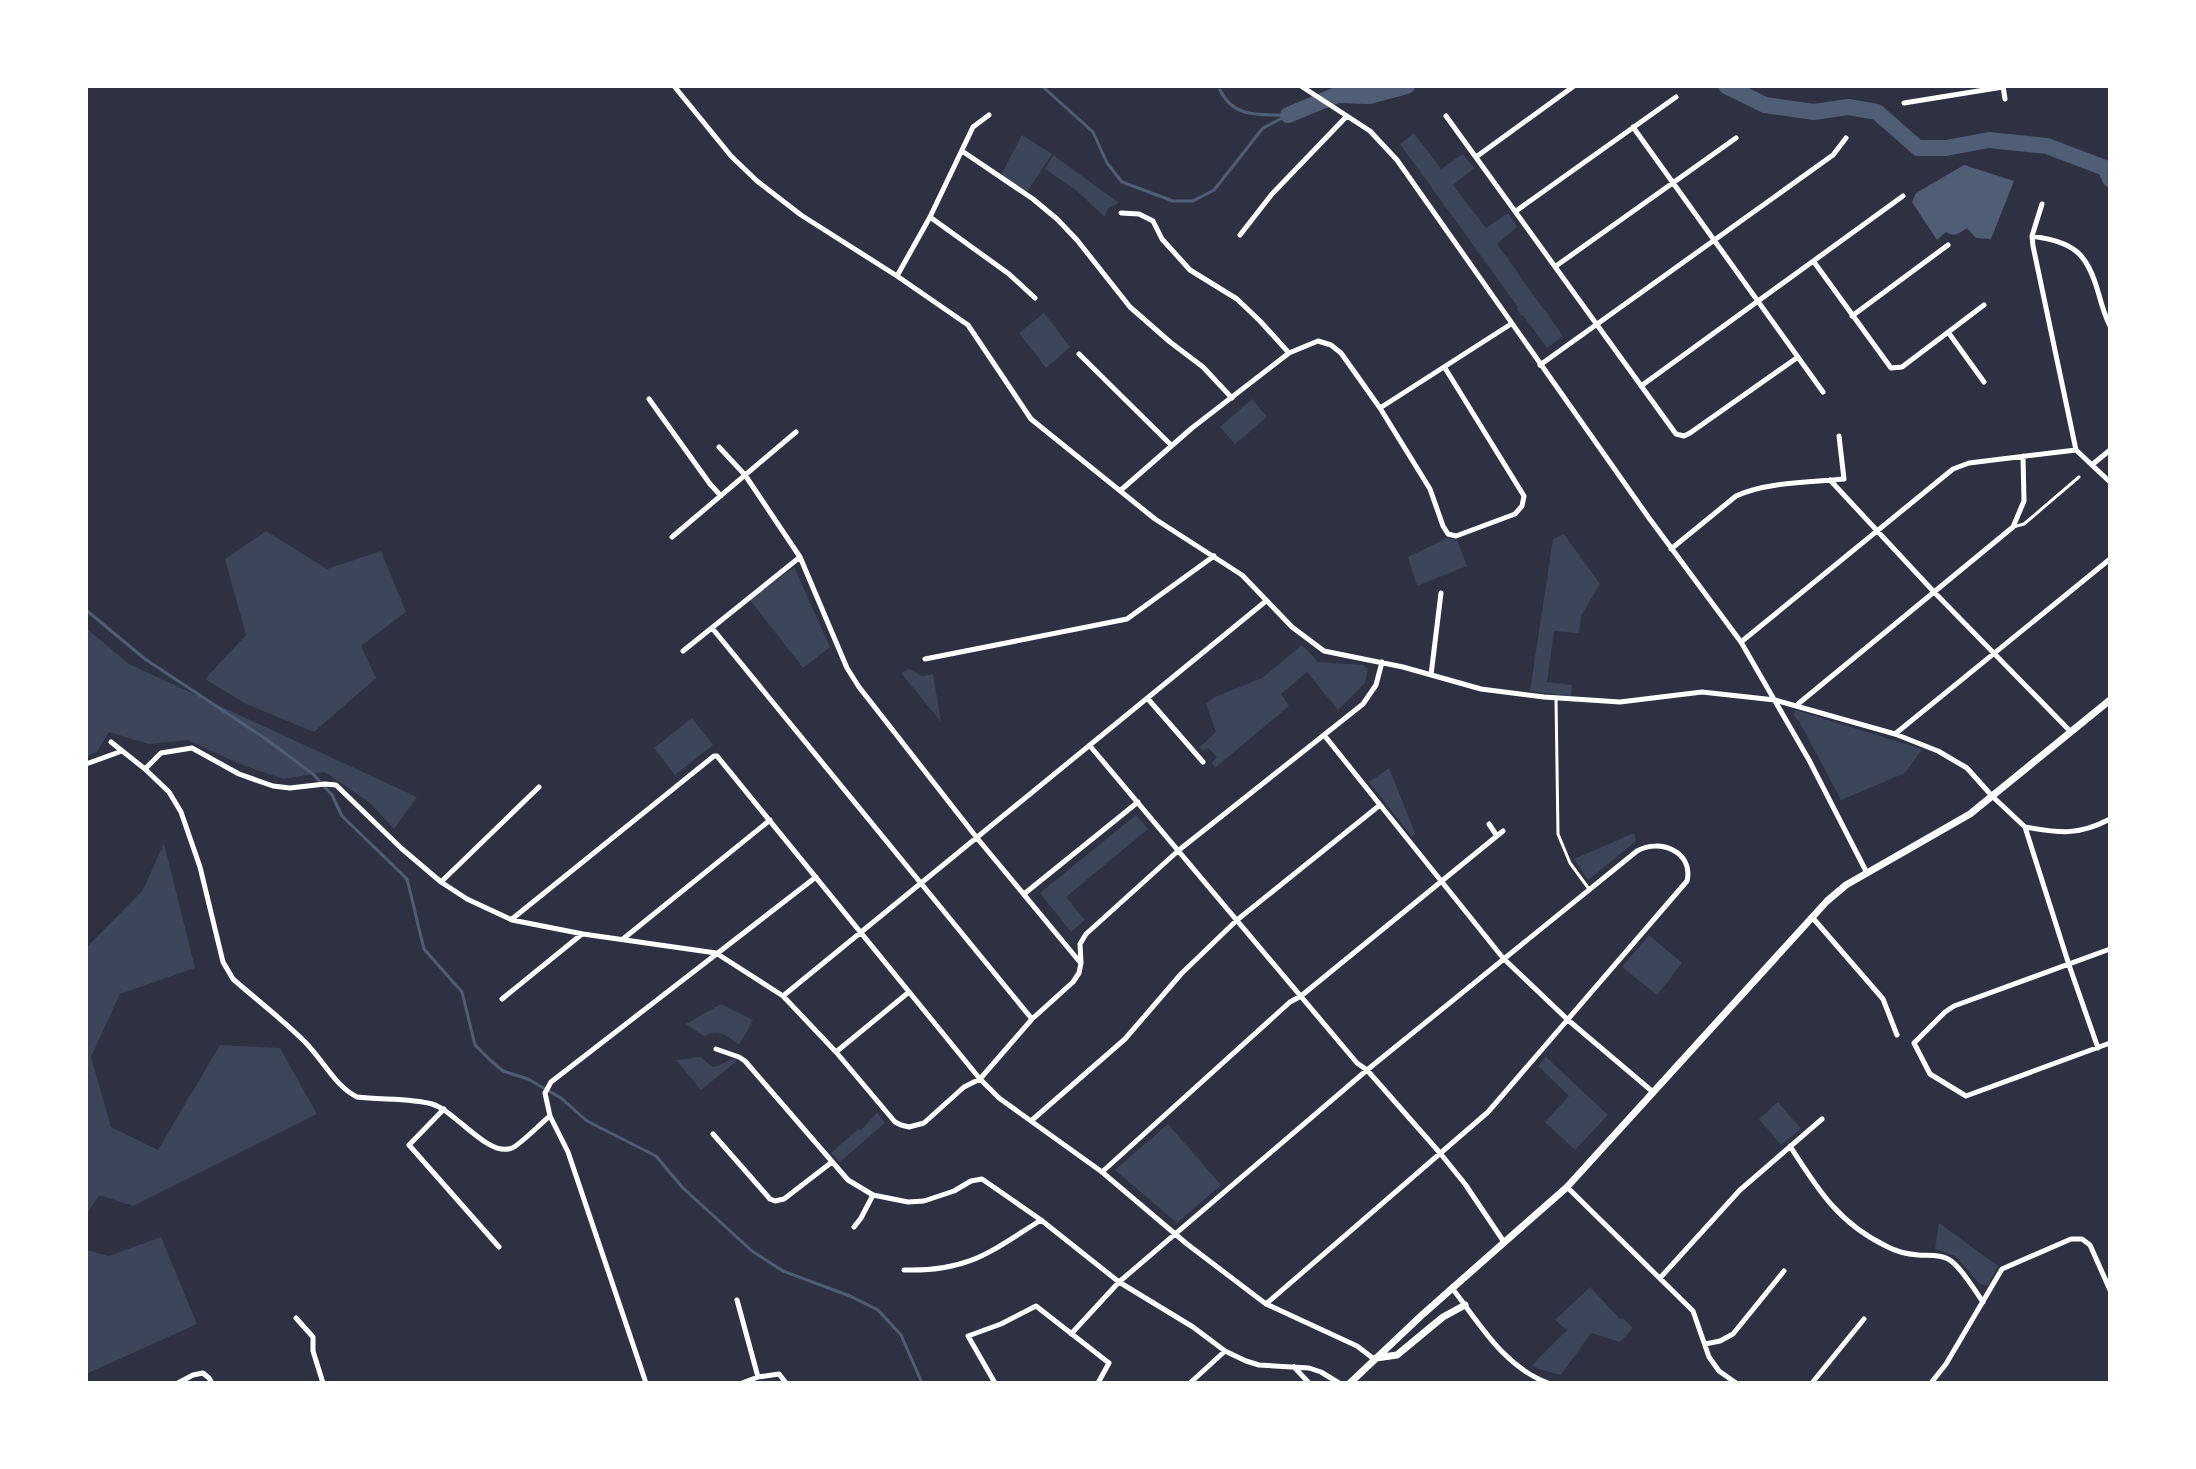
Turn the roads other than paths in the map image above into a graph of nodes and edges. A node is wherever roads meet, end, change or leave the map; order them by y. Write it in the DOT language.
graph roads {
  1 [pos="674,86"];
  2 [pos="1301,86"];
  3 [pos="1574,86"];
  4 [pos="2003,87"];
  5 [pos="1676,97"];
  6 [pos="2005,99"];
  7 [pos="1904,103"];
  8 [pos="989,115"];
  9 [pos="1446,116"];
  10 [pos="1347,117"];
  11 [pos="1633,127"];
  12 [pos="1736,138"];
  13 [pos="1846,138"];
  14 [pos="962,151"];
  15 [pos="1476,157"];
  16 [pos="1673,182"];
  17 [pos="1903,196"];
  18 [pos="2042,204"];
  19 [pos="1516,211"];
  20 [pos="1121,213"];
  21 [pos="930,217"];
  22 [pos="1240,235"];
  23 [pos="2032,236"];
  24 [pos="1715,241"];
  25 [pos="1948,245"];
  26 [pos="1814,262"];
  27 [pos="1556,266"];
  28 [pos="897,276"];
  29 [pos="1035,298"];
  30 [pos="1758,302"];
  31 [pos="1984,305"];
  32 [pos="1852,316"];
  33 [pos="1511,324"];
  34 [pos="1597,325"];
  35 [pos="2110,326"];
  36 [pos="1948,332"];
  37 [pos="1289,353"];
  38 [pos="1079,354"];
  39 [pos="1798,357"];
  40 [pos="1540,365"];
  41 [pos="1445,368"];
  42 [pos="1984,382"];
  43 [pos="1641,386"];
  44 [pos="1823,392"];
  45 [pos="1232,398"];
  46 [pos="649,399"];
  47 [pos="1380,408"];
  48 [pos="796,432"];
  49 [pos="1839,436"];
  50 [pos="1171,445"];
  51 [pos="719,447"];
  52 [pos="2076,450"];
  53 [pos="2110,450"];
  54 [pos="2023,456"];
  55 [pos="2093,464"];
  56 [pos="745,475"];
  57 [pos="2079,477"];
  58 [pos="1830,480"];
  59 [pos="2110,482"];
  60 [pos="1121,490"];
  61 [pos="721,496"];
  62 [pos="2013,527"];
  63 [pos="1877,530"];
  64 [pos="672,537"];
  65 [pos="1671,549"];
  66 [pos="1214,556"];
  67 [pos="800,557"];
  68 [pos="2110,559"];
  69 [pos="1934,592"];
  70 [pos="1441,593"];
  71 [pos="1266,601"];
  72 [pos="712,628"];
  73 [pos="1741,642"];
  74 [pos="683,651"];
  75 [pos="1994,652"];
  76 [pos="925,659"];
  77 [pos="1382,662"];
  78 [pos="1431,675"];
  79 [pos="1556,698"];
  80 [pos="1148,699"];
  81 [pos="1775,700"];
  82 [pos="2110,700"];
  83 [pos="1797,705"];
  84 [pos="2070,731"];
  85 [pos="1895,734"];
  86 [pos="1324,735"];
  87 [pos="111,742"];
  88 [pos="1090,746"];
  89 [pos="123,750"];
  90 [pos="1203,762"];
  91 [pos="86,764"];
  92 [pos="145,769"];
  93 [pos="539,787"];
  94 [pos="1992,796"];
  95 [pos="1138,802"];
  96 [pos="1380,805"];
  97 [pos="2110,819"];
  98 [pos="770,820"];
  99 [pos="1489,824"];
  100 [pos="2025,827"];
  101 [pos="1503,831"];
  102 [pos="1497,836"];
  103 [pos="977,838"];
  104 [pos="1179,850"];
  105 [pos="1867,873"];
  106 [pos="816,877"];
  107 [pos="441,882"];
  108 [pos="1441,882"];
  109 [pos="921,885"];
  110 [pos="1589,889"];
  111 [pos="1024,894"];
  112 [pos="1812,917"];
  113 [pos="512,920"];
  114 [pos="1237,920"];
  115 [pos="862,933"];
  116 [pos="583,934"];
  117 [pos="623,939"];
  118 [pos="2110,949"];
  119 [pos="716,953"];
  120 [pos="1503,958"];
  121 [pos="1081,963"];
  122 [pos="2069,965"];
  123 [pos="910,992"];
  124 [pos="783,996"];
  125 [pos="1301,996"];
  126 [pos="502,999"];
  127 [pos="1032,1019"];
  128 [pos="1568,1020"];
  129 [pos="1897,1035"];
  130 [pos="2110,1043"];
  131 [pos="2098,1048"];
  132 [pos="716,1049"];
  133 [pos="836,1052"];
  134 [pos="1367,1070"];
  135 [pos="980,1079"];
  136 [pos="1653,1092"];
  137 [pos="444,1109"];
  138 [pos="550,1116"];
  139 [pos="1822,1119"];
  140 [pos="1031,1121"];
  141 [pos="713,1134"];
  142 [pos="1790,1146"];
  143 [pos="1440,1153"];
  144 [pos="832,1162"];
  145 [pos="1102,1172"];
  146 [pos="1567,1187"];
  147 [pos="873,1195"];
  148 [pos="1041,1220"];
  149 [pos="854,1227"];
  150 [pos="1176,1234"];
  151 [pos="1504,1242"];
  152 [pos="499,1247"];
  153 [pos="904,1270"];
  154 [pos="1784,1271"];
  155 [pos="1660,1278"];
  156 [pos="1119,1282"];
  157 [pos="1452,1288"];
  158 [pos="2110,1290"];
  159 [pos="737,1300"];
  160 [pos="1983,1302"];
  161 [pos="1266,1304"];
  162 [pos="1465,1305"];
  163 [pos="296,1318"];
  164 [pos="1864,1319"];
  165 [pos="1071,1334"];
  166 [pos="1705,1344"];
  167 [pos="1225,1351"];
  168 [pos="1374,1359"];
  169 [pos="1293,1366"];
  170 [pos="758,1377"];
  171 [pos="178,1383"];
  172 [pos="212,1383"];
  173 [pos="323,1383"];
  174 [pos="646,1383"];
  175 [pos="742,1383"];
  176 [pos="786,1383"];
  177 [pos="995,1383"];
  178 [pos="1098,1383"];
  179 [pos="1190,1383"];
  180 [pos="1309,1383"];
  181 [pos="1339,1383"];
  182 [pos="1350,1383"];
  183 [pos="1548,1383"];
  184 [pos="1736,1383"];
  185 [pos="1812,1383"];
  186 [pos="1931,1383"];
  1 -- 28 [label="street"];
  2 -- 10 [label="street"];
  3 -- 15 [label="street"];
  4 -- 6 [label="street"];
  4 -- 7 [label="street"];
  5 -- 11 [label="street"];
  8 -- 14 [label="street"];
  9 -- 15 [label="street"];
  10 -- 22 [label="street"];
  10 -- 33 [label="street"];
  11 -- 16 [label="street"];
  11 -- 19 [label="street"];
  12 -- 16 [label="street"];
  13 -- 24 [label="street"];
  14 -- 21 [label="street"];
  14 -- 45 [label="street"];
  15 -- 19 [label="street"];
  16 -- 24 [label="street"];
  16 -- 27 [label="street"];
  17 -- 26 [label="street"];
  18 -- 23 [label="street"];
  19 -- 27 [label="street"];
  20 -- 37 [label="street"];
  21 -- 28 [label="street"];
  21 -- 29 [label="street"];
  23 -- 35 [label="street"];
  23 -- 52 [label="street"];
  24 -- 30 [label="street"];
  24 -- 34 [label="street"];
  25 -- 32 [label="street"];
  26 -- 30 [label="street"];
  26 -- 32 [label="street"];
  27 -- 34 [label="street"];
  28 -- 60 [label="street"];
  30 -- 39 [label="street"];
  30 -- 43 [label="street"];
  31 -- 36 [label="street"];
  32 -- 36 [label="street"];
  33 -- 40 [label="street"];
  33 -- 41 [label="street"];
  34 -- 40 [label="street"];
  34 -- 43 [label="street"];
  36 -- 42 [label="street"];
  37 -- 45 [label="street"];
  37 -- 47 [label="street"];
  38 -- 50 [label="street"];
  39 -- 43 [label="street"];
  39 -- 44 [label="street"];
  40 -- 65 [label="street"];
  41 -- 47 [label="street"];
  41 -- 47 [label="street"];
  45 -- 50 [label="street"];
  46 -- 61 [label="street"];
  48 -- 56 [label="street"];
  49 -- 58 [label="street"];
  50 -- 60 [label="street"];
  51 -- 56 [label="street"];
  52 -- 54 [label="street"];
  52 -- 55 [label="street"];
  53 -- 55 [label="street"];
  54 -- 62 [label="street"];
  54 -- 63 [label="street"];
  55 -- 59 [label="street"];
  56 -- 61 [label="street"];
  56 -- 67 [label="street"];
  57 -- 62 [label="lane"];
  58 -- 63 [label="street"];
  58 -- 65 [label="street"];
  60 -- 66 [label="street"];
  61 -- 64 [label="street"];
  62 -- 69 [label="street"];
  63 -- 69 [label="street"];
  63 -- 73 [label="street"];
  65 -- 73 [label="street"];
  66 -- 71 [label="street"];
  66 -- 76 [label="street"];
  67 -- 72 [label="street"];
  67 -- 103 [label="street"];
  68 -- 75 [label="street"];
  69 -- 75 [label="street"];
  69 -- 83 [label="street"];
  70 -- 78 [label="street"];
  71 -- 77 [label="street"];
  71 -- 80 [label="street"];
  72 -- 74 [label="street"];
  72 -- 109 [label="street"];
  73 -- 81 [label="street"];
  75 -- 84 [label="street"];
  75 -- 85 [label="street"];
  77 -- 78 [label="street"];
  77 -- 86 [label="street"];
  78 -- 79 [label="street"];
  79 -- 81 [label="street"];
  79 -- 110 [label="lane"];
  80 -- 88 [label="street"];
  80 -- 90 [label="street"];
  81 -- 83 [label="street"];
  81 -- 105 [label="street"];
  82 -- 84 [label="main road"];
  83 -- 85 [label="street"];
  84 -- 94 [label="main road"];
  85 -- 94 [label="street"];
  86 -- 96 [label="street"];
  86 -- 104 [label="street"];
  87 -- 89 [label="street"];
  88 -- 95 [label="street"];
  88 -- 103 [label="street"];
  89 -- 91 [label="street"];
  89 -- 92 [label="street"];
  92 -- 107 [label="street"];
  92 -- 137 [label="street"];
  93 -- 107 [label="street"];
  94 -- 100 [label="street"];
  94 -- 105 [label="main road"];
  95 -- 104 [label="street"];
  95 -- 111 [label="street"];
  96 -- 108 [label="street"];
  96 -- 114 [label="street"];
  97 -- 100 [label="street"];
  98 -- 106 [label="street"];
  98 -- 113 [label="street"];
  98 -- 117 [label="street"];
  99 -- 102 [label="street"];
  100 -- 122 [label="street"];
  101 -- 102 [label="street"];
  102 -- 108 [label="street"];
  103 -- 109 [label="street"];
  103 -- 111 [label="street"];
  104 -- 114 [label="street"];
  104 -- 121 [label="street"];
  105 -- 112 [label="main road"];
  106 -- 115 [label="street"];
  106 -- 119 [label="street"];
  107 -- 113 [label="street"];
  108 -- 120 [label="street"];
  108 -- 125 [label="street"];
  109 -- 115 [label="street"];
  109 -- 127 [label="street"];
  110 -- 120 [label="street"];
  110 -- 128 [label="street"];
  111 -- 121 [label="street"];
  112 -- 129 [label="street"];
  112 -- 136 [label="main road"];
  113 -- 116 [label="street"];
  114 -- 125 [label="street"];
  114 -- 140 [label="street"];
  115 -- 123 [label="street"];
  115 -- 124 [label="street"];
  116 -- 117 [label="street"];
  116 -- 126 [label="street"];
  117 -- 119 [label="street"];
  118 -- 122 [label="street"];
  119 -- 124 [label="street"];
  119 -- 138 [label="street"];
  120 -- 128 [label="street"];
  120 -- 134 [label="street"];
  121 -- 127 [label="street"];
  122 -- 131 [label="street"];
  122 -- 131 [label="street"];
  123 -- 133 [label="street"];
  123 -- 135 [label="street"];
  124 -- 133 [label="street"];
  125 -- 134 [label="street"];
  125 -- 145 [label="street"];
  127 -- 135 [label="street"];
  128 -- 136 [label="street"];
  128 -- 143 [label="street"];
  130 -- 131 [label="street"];
  132 -- 144 [label="street"];
  133 -- 135 [label="street"];
  134 -- 143 [label="street"];
  134 -- 150 [label="street"];
  135 -- 140 [label="street"];
  136 -- 146 [label="main road"];
  137 -- 138 [label="street"];
  137 -- 152 [label="street"];
  138 -- 174 [label="street"];
  139 -- 142 [label="street"];
  140 -- 145 [label="street"];
  141 -- 144 [label="street"];
  142 -- 155 [label="street"];
  142 -- 160 [label="street"];
  143 -- 151 [label="street"];
  143 -- 161 [label="street"];
  144 -- 147 [label="street"];
  145 -- 150 [label="street"];
  146 -- 151 [label="main road"];
  146 -- 155 [label="street"];
  147 -- 148 [label="street"];
  147 -- 149 [label="street"];
  148 -- 153 [label="street"];
  148 -- 156 [label="street"];
  150 -- 156 [label="street"];
  150 -- 161 [label="street"];
  151 -- 157 [label="main road"];
  154 -- 166 [label="street"];
  155 -- 166 [label="street"];
  156 -- 165 [label="street"];
  156 -- 167 [label="street"];
  157 -- 162 [label="street"];
  157 -- 168 [label="main road"];
  158 -- 160 [label="street"];
  159 -- 170 [label="street"];
  160 -- 186 [label="street"];
  161 -- 168 [label="street"];
  162 -- 168 [label="main road"];
  162 -- 183 [label="street"];
  163 -- 173 [label="street"];
  164 -- 185 [label="street"];
  165 -- 177 [label="street"];
  165 -- 178 [label="street"];
  166 -- 184 [label="street"];
  167 -- 169 [label="street"];
  167 -- 179 [label="street"];
  168 -- 182 [label="main road"];
  169 -- 180 [label="street"];
  169 -- 181 [label="street"];
  170 -- 175 [label="street"];
  170 -- 176 [label="street"];
  171 -- 172 [label="street"];
}
